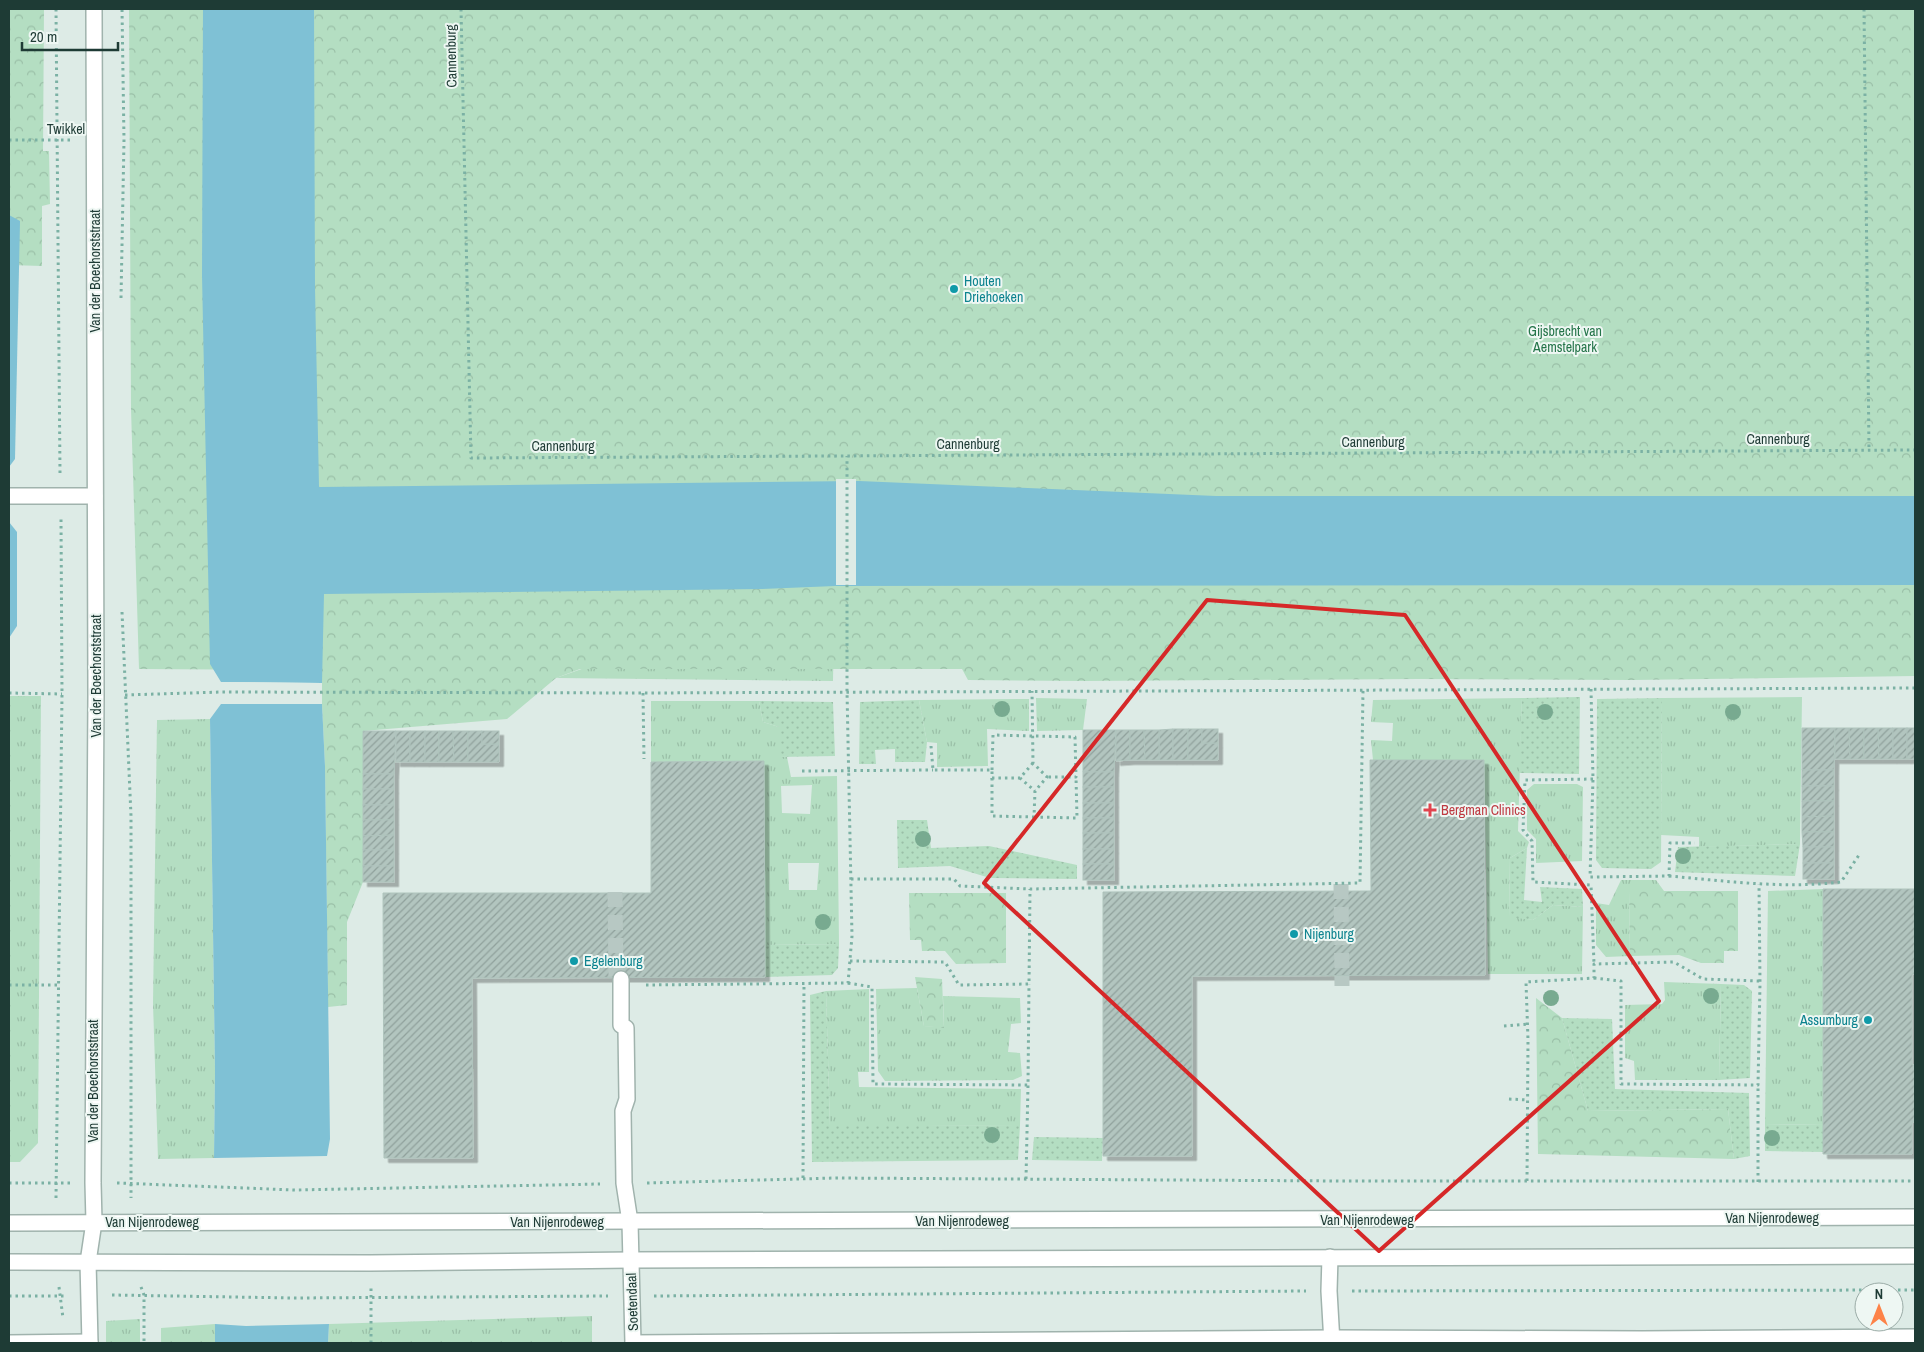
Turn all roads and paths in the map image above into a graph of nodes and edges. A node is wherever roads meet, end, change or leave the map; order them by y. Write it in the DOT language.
graph roads {
  1 [pos="56,9"];
  2 [pos="94,9"];
  3 [pos="122,9"];
  4 [pos="461,9"];
  5 [pos="1864,9"];
  6 [pos="9,140"];
  7 [pos="58,140"];
  8 [pos="94,140"];
  9 [pos="121,307"];
  10 [pos="1869,450"];
  11 [pos="1915,450"];
  12 [pos="847,456"];
  13 [pos="60,495"];
  14 [pos="9,496"];
  15 [pos="96,496"];
  16 [pos="122,606"];
  17 [pos="1915,688"];
  18 [pos="1591,689"];
  19 [pos="1363,690"];
  20 [pos="847,691"];
  21 [pos="1032,691"];
  22 [pos="9,693"];
  23 [pos="643,693"];
  24 [pos="62,694"];
  25 [pos="125,695"];
  26 [pos="1033,736"];
  27 [pos="931,746"];
  28 [pos="644,759"];
  29 [pos="1034,763"];
  30 [pos="933,770"];
  31 [pos="992,770"];
  32 [pos="802,771"];
  33 [pos="848,771"];
  34 [pos="1047,777"];
  35 [pos="1076,777"];
  36 [pos="992,778"];
  37 [pos="1020,778"];
  38 [pos="1593,780"];
  39 [pos="1035,791"];
  40 [pos="1034,817"];
  41 [pos="1695,843"];
  42 [pos="1859,855"];
  43 [pos="1669,876"];
  44 [pos="1590,877"];
  45 [pos="851,879"];
  46 [pos="1759,884"];
  47 [pos="1591,885"];
  48 [pos="1030,889"];
  49 [pos="850,961"];
  50 [pos="1594,964"];
  51 [pos="1594,978"];
  52 [pos="1760,981"];
  53 [pos="621,982"];
  54 [pos="848,983"];
  55 [pos="58,984"];
  56 [pos="804,984"];
  57 [pos="1028,984"];
  58 [pos="9,985"];
  59 [pos="1528,1024"];
  60 [pos="1504,1026"];
  61 [pos="1028,1085"];
  62 [pos="1758,1085"];
  63 [pos="1510,1099"];
  64 [pos="1528,1100"];
  65 [pos="803,1178"];
  66 [pos="1026,1179"];
  67 [pos="1528,1181"];
  68 [pos="1915,1181"];
  69 [pos="1758,1182"];
  70 [pos="9,1183"];
  71 [pos="56,1183"];
  72 [pos="92,1183"];
  73 [pos="132,1183"];
  74 [pos="624,1183"];
  75 [pos="1915,1217"];
  76 [pos="130,1221"];
  77 [pos="9,1222"];
  78 [pos="57,1222"];
  79 [pos="94,1222"];
  80 [pos="630,1222"];
  81 [pos="1915,1256"];
  82 [pos="1330,1257"];
  83 [pos="631,1260"];
  84 [pos="9,1262"];
  85 [pos="58,1262"];
  86 [pos="88,1262"];
  87 [pos="130,1262"];
  88 [pos="370,1263"];
  89 [pos="1915,1290"];
  90 [pos="1328,1291"];
  91 [pos="144,1295"];
  92 [pos="631,1296"];
  93 [pos="371,1297"];
  94 [pos="1915,1337"];
  95 [pos="1332,1341"];
  96 [pos="68,1342"];
  97 [pos="9,1343"];
  98 [pos="90,1343"];
  99 [pos="144,1343"];
  100 [pos="371,1343"];
  101 [pos="633,1343"];
  1 -- 7 [label="path"];
  2 -- 8 [label="street, Van der Boechorststraat"];
  3 -- 9 [label="path"];
  4 -- 12 [label="path, Cannenburg"];
  5 -- 10 [label="path"];
  6 -- 7 [label="path, Twikkel"];
  7 -- 8 [label="path, Twikkel"];
  7 -- 13 [label="path"];
  8 -- 15 [label="street, Van der Boechorststraat"];
  10 -- 11 [label="path, Cannenburg"];
  10 -- 12 [label="path, Cannenburg"];
  12 -- 20 [label="path"];
  13 -- 14 [label="street"];
  13 -- 15 [label="street"];
  13 -- 24 [label="path"];
  15 -- 72 [label="street, Van der Boechorststraat"];
  16 -- 25 [label="path"];
  17 -- 18 [label="path"];
  18 -- 19 [label="path"];
  18 -- 38 [label="path"];
  19 -- 21 [label="path"];
  19 -- 48 [label="path"];
  20 -- 21 [label="path"];
  20 -- 23 [label="path"];
  20 -- 33 [label="path"];
  21 -- 26 [label="path"];
  22 -- 24 [label="path"];
  23 -- 25 [label="path"];
  23 -- 28 [label="path"];
  24 -- 55 [label="path"];
  25 -- 73 [label="path"];
  26 -- 29 [label="path"];
  26 -- 31 [label="path"];
  26 -- 35 [label="path"];
  27 -- 30 [label="path"];
  29 -- 34 [label="path"];
  29 -- 37 [label="path"];
  30 -- 31 [label="path"];
  30 -- 33 [label="path"];
  31 -- 36 [label="path"];
  32 -- 33 [label="path"];
  33 -- 45 [label="path"];
  34 -- 35 [label="path"];
  34 -- 39 [label="path"];
  35 -- 40 [label="path"];
  36 -- 37 [label="path"];
  36 -- 40 [label="path"];
  37 -- 39 [label="path"];
  38 -- 44 [label="path"];
  38 -- 47 [label="path"];
  39 -- 40 [label="path"];
  41 -- 43 [label="path"];
  42 -- 46 [label="path"];
  43 -- 44 [label="path"];
  43 -- 46 [label="path"];
  44 -- 47 [label="path"];
  45 -- 48 [label="path"];
  45 -- 49 [label="path"];
  46 -- 52 [label="path"];
  47 -- 50 [label="path"];
  48 -- 57 [label="path"];
  49 -- 54 [label="path"];
  49 -- 57 [label="path"];
  50 -- 51 [label="path"];
  50 -- 52 [label="path"];
  51 -- 59 [label="path"];
  51 -- 62 [label="path"];
  52 -- 62 [label="path"];
  53 -- 56 [label="path"];
  53 -- 74 [label="street"];
  54 -- 56 [label="path"];
  54 -- 61 [label="path"];
  55 -- 58 [label="path"];
  55 -- 71 [label="path"];
  56 -- 65 [label="path"];
  57 -- 61 [label="path"];
  59 -- 60 [label="path"];
  59 -- 64 [label="path"];
  61 -- 66 [label="path"];
  62 -- 69 [label="path"];
  63 -- 64 [label="path"];
  64 -- 67 [label="path"];
  65 -- 66 [label="path"];
  65 -- 74 [label="path"];
  66 -- 67 [label="path"];
  67 -- 69 [label="path"];
  68 -- 69 [label="path"];
  70 -- 71 [label="path"];
  71 -- 72 [label="path"];
  71 -- 78 [label="path"];
  72 -- 73 [label="path"];
  72 -- 79 [label="street, Van der Boechorststraat"];
  73 -- 74 [label="path"];
  73 -- 76 [label="path"];
  74 -- 80 [label="street"];
  75 -- 80 [label="street, Van Nijenrodeweg"];
  76 -- 79 [label="street, Van Nijenrodeweg"];
  76 -- 80 [label="street, Van Nijenrodeweg"];
  77 -- 78 [label="street, Van Nijenrodeweg"];
  78 -- 79 [label="street, Van Nijenrodeweg"];
  79 -- 86 [label="street, Van der Boechorststraat"];
  80 -- 83 [label="street"];
  81 -- 82 [label="street"];
  82 -- 83 [label="street"];
  82 -- 90 [label="street"];
  83 -- 88 [label="street"];
  83 -- 92 [label="street, Soetendaal"];
  84 -- 85 [label="street"];
  85 -- 86 [label="street"];
  85 -- 96 [label="path"];
  86 -- 87 [label="street"];
  86 -- 98 [label="street, Van der Boechorststraat"];
  87 -- 88 [label="street"];
  87 -- 91 [label="path"];
  88 -- 93 [label="path"];
  89 -- 90 [label="path"];
  90 -- 92 [label="path"];
  90 -- 95 [label="street"];
  91 -- 93 [label="path"];
  91 -- 99 [label="path"];
  92 -- 93 [label="path"];
  92 -- 101 [label="street, Soetendaal"];
  93 -- 100 [label="path"];
  94 -- 95 [label="street"];
  95 -- 101 [label="street"];
  96 -- 97 [label="street"];
  96 -- 98 [label="street"];
}
